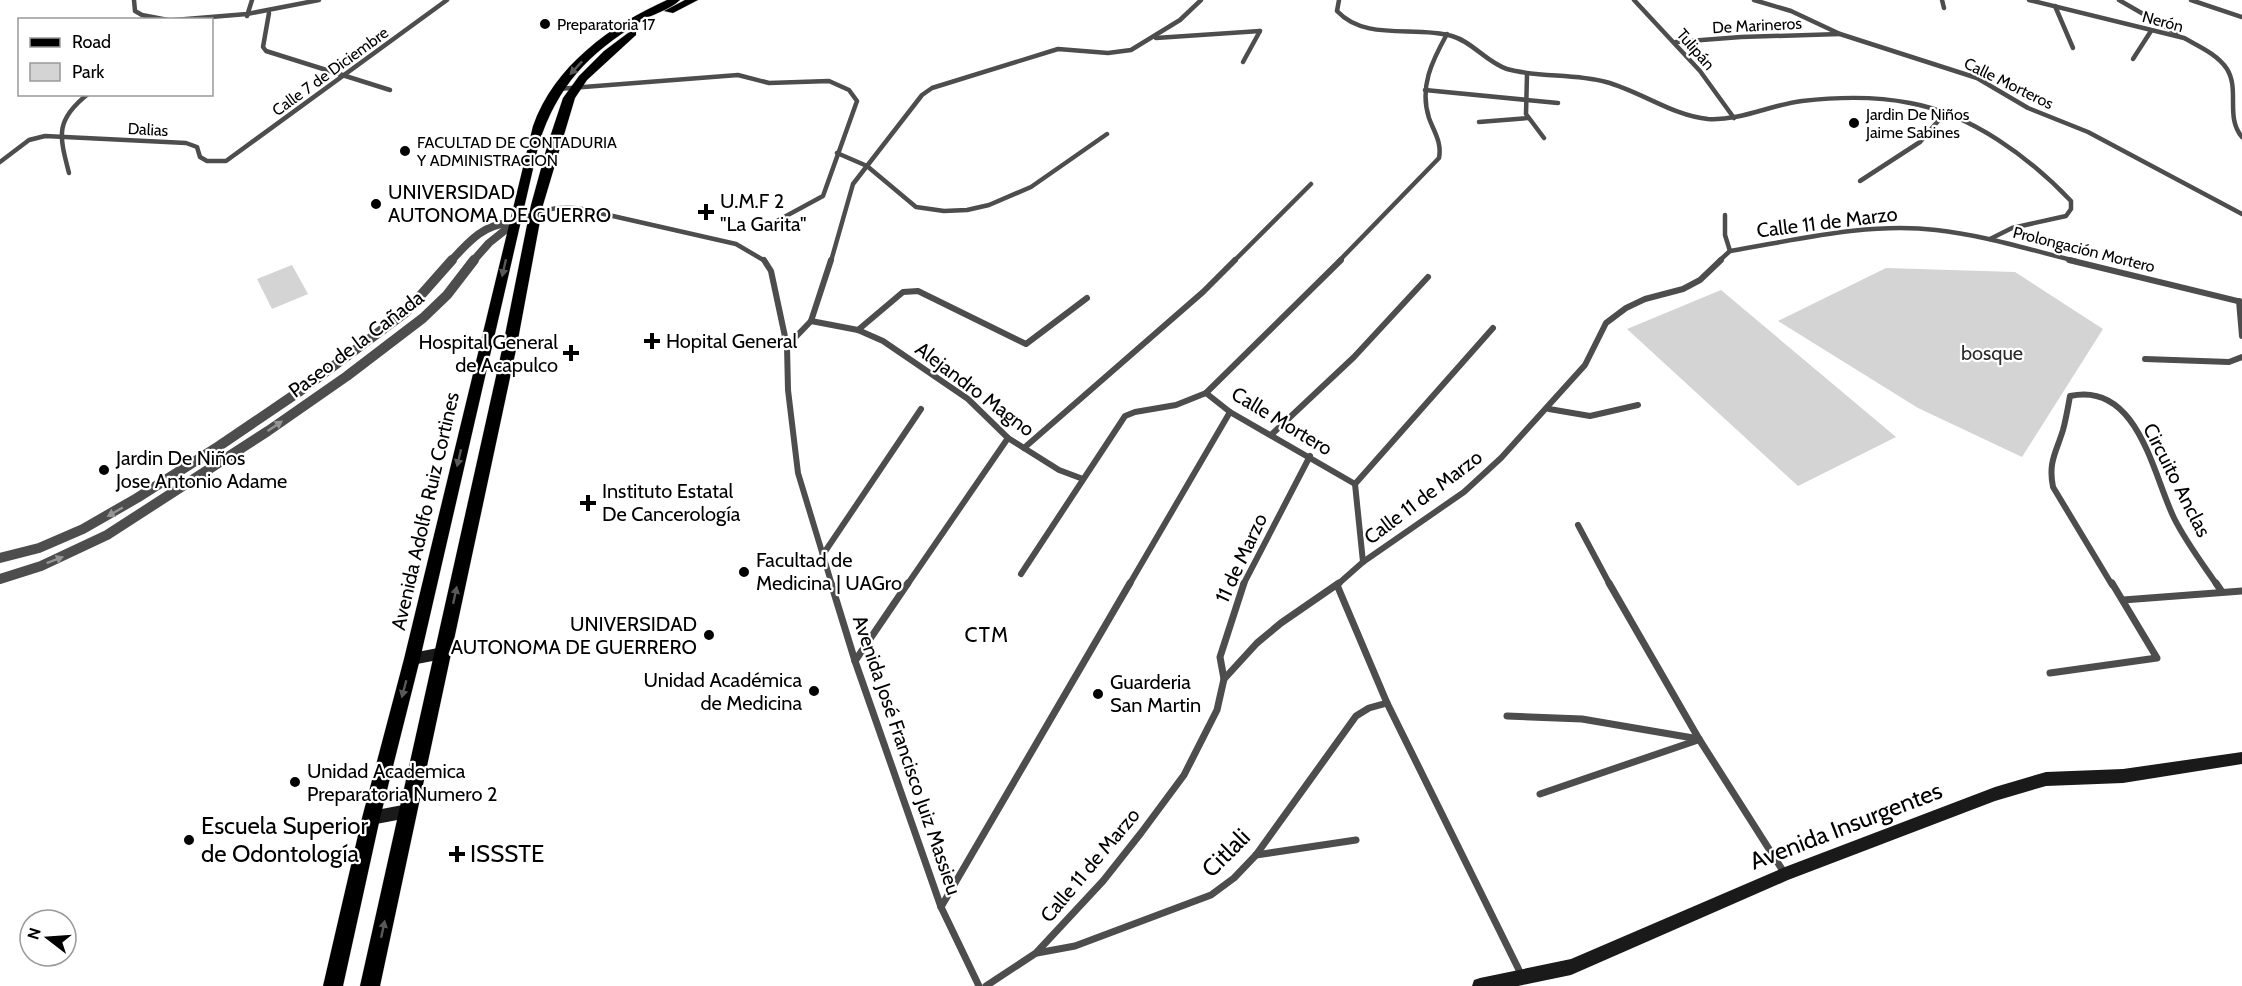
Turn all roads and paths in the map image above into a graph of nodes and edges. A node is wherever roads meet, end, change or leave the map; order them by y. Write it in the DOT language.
graph roads {
  1 [pos="134,0"];
  2 [pos="252,0"];
  3 [pos="319,0"];
  4 [pos="447,0"];
  5 [pos="675,0"];
  6 [pos="693,0"];
  7 [pos="1201,0"];
  8 [pos="1340,0"];
  9 [pos="1634,0"];
  10 [pos="1754,0"];
  11 [pos="1942,0"];
  12 [pos="2029,0"];
  13 [pos="2120,0"];
  14 [pos="2191,0"];
  15 [pos="2055,6"];
  16 [pos="1944,8"];
  17 [pos="269,13"];
  18 [pos="248,16"];
  19 [pos="2242,17"];
  20 [pos="157,18"];
  21 [pos="211,18"];
  22 [pos="2151,31"];
  23 [pos="1447,34"];
  24 [pos="1840,34"];
  25 [pos="1154,38"];
  26 [pos="2184,38"];
  27 [pos="1676,42"];
  28 [pos="2073,48"];
  29 [pos="2133,58"];
  30 [pos="1243,62"];
  31 [pos="1527,74"];
  32 [pos="342,76"];
  33 [pos="558,89"];
  34 [pos="575,89"];
  35 [pos="390,90"];
  36 [pos="1425,90"];
  37 [pos="85,96"];
  38 [pos="1528,102"];
  39 [pos="1558,103"];
  40 [pos="1945,113"];
  41 [pos="1528,118"];
  42 [pos="1734,118"];
  43 [pos="1479,122"];
  44 [pos="1107,134"];
  45 [pos="59,136"];
  46 [pos="2242,137"];
  47 [pos="1544,138"];
  48 [pos="837,153"];
  49 [pos="226,161"];
  50 [pos="0,162"];
  51 [pos="866,165"];
  52 [pos="69,173"];
  53 [pos="1860,181"];
  54 [pos="1311,184"];
  55 [pos="536,210"];
  56 [pos="2242,214"];
  57 [pos="1725,216"];
  58 [pos="514,223"];
  59 [pos="762,229"];
  60 [pos="1989,240"];
  61 [pos="1730,251"];
  62 [pos="1428,277"];
  63 [pos="1087,298"];
  64 [pos="2241,302"];
  65 [pos="811,321"];
  66 [pos="1493,328"];
  67 [pos="858,330"];
  68 [pos="2242,336"];
  69 [pos="787,346"];
  70 [pos="2242,357"];
  71 [pos="2145,359"];
  72 [pos="1206,393"];
  73 [pos="1638,405"];
  74 [pos="921,409"];
  75 [pos="1548,409"];
  76 [pos="1230,412"];
  77 [pos="1271,435"];
  78 [pos="1008,438"];
  79 [pos="1024,448"];
  80 [pos="1310,456"];
  81 [pos="1083,479"];
  82 [pos="1355,484"];
  83 [pos="1578,525"];
  84 [pos="822,556"];
  85 [pos="0,558"];
  86 [pos="1363,562"];
  87 [pos="1021,574"];
  88 [pos="0,579"];
  89 [pos="1337,585"];
  90 [pos="2242,591"];
  91 [pos="2222,592"];
  92 [pos="2123,600"];
  93 [pos="443,653"];
  94 [pos="412,659"];
  95 [pos="855,662"];
  96 [pos="2050,673"];
  97 [pos="1224,679"];
  98 [pos="1387,703"];
  99 [pos="1507,716"];
  100 [pos="1699,740"];
  101 [pos="2242,758"];
  102 [pos="1540,794"];
  103 [pos="408,811"];
  104 [pos="371,818"];
  105 [pos="1356,840"];
  106 [pos="1256,855"];
  107 [pos="1785,874"];
  108 [pos="941,907"];
  109 [pos="1036,953"];
  110 [pos="1523,977"];
  111 [pos="333,986"];
  112 [pos="370,986"];
  113 [pos="979,986"];
  114 [pos="986,986"];
  115 [pos="1480,986"];
  1 -- 20 [label="street"];
  2 -- 18 [label="street"];
  3 -- 17 [label="street"];
  4 -- 32 [label="street, Calle 7 de Diciembre"];
  5 -- 33 [label="main road, Avenida Adolfo Ruiz Cortines, one-way"];
  6 -- 34 [label="main road"];
  7 -- 25 [label="street"];
  8 -- 23 [label="street, Prolongación Mortero"];
  9 -- 27 [label="street, Tulipán"];
  10 -- 24 [label="street, Calle Morteros"];
  11 -- 16 [label="street"];
  12 -- 15 [label="street, Nerón"];
  13 -- 26 [label="street"];
  14 -- 19 [label="street"];
  15 -- 22 [label="street, Nerón"];
  15 -- 28 [label="street"];
  17 -- 18 [label="street"];
  17 -- 32 [label="street"];
  18 -- 21 [label="street"];
  22 -- 26 [label="street, Nerón"];
  22 -- 29 [label="street"];
  23 -- 31 [label="street, Prolongación Mortero"];
  23 -- 36 [label="street"];
  24 -- 27 [label="street, De Marineros"];
  24 -- 56 [label="street, Calle Morteros"];
  25 -- 30 [label="street"];
  25 -- 51 [label="street"];
  26 -- 46 [label="street, Nerón"];
  27 -- 42 [label="street, Tulipán"];
  31 -- 38 [label="street"];
  31 -- 42 [label="street, Prolongación Mortero"];
  32 -- 35 [label="street"];
  32 -- 49 [label="street, Calle 7 de Diciembre"];
  33 -- 34 [label="street"];
  33 -- 58 [label="main road, Avenida Adolfo Ruiz Cortines"];
  34 -- 48 [label="street"];
  34 -- 55 [label="main road"];
  36 -- 38 [label="street"];
  36 -- 72 [label="street"];
  37 -- 45 [label="street"];
  38 -- 39 [label="street"];
  38 -- 41 [label="street"];
  40 -- 42 [label="street, Prolongación Mortero"];
  40 -- 53 [label="street"];
  40 -- 60 [label="street, Prolongación Mortero"];
  41 -- 43 [label="street"];
  41 -- 47 [label="street"];
  44 -- 51 [label="street"];
  45 -- 49 [label="street, Dalias"];
  45 -- 50 [label="street, Dalias"];
  45 -- 52 [label="street"];
  48 -- 51 [label="street"];
  48 -- 59 [label="street"];
  51 -- 65 [label="street"];
  54 -- 79 [label="street"];
  55 -- 58 [label="street, Avenida José Francisco Juiz Massieu"];
  55 -- 69 [label="street, Avenida José Francisco Juiz Massieu"];
  93 -- 55 [label="main road, one-way"];
  57 -- 61 [label="street"];
  58 -- 85 [label="street, Paseo de la Cañada, one-way"];
  88 -- 58 [label="street, Paseo de la Cañada, one-way"];
  58 -- 94 [label="main road, Avenida Adolfo Ruiz Cortines, one-way"];
  60 -- 61 [label="street, Calle 11 de Marzo"];
  60 -- 64 [label="street, Prolongación Mortero"];
  61 -- 75 [label="street, Calle 11 de Marzo"];
  62 -- 77 [label="street"];
  63 -- 67 [label="street"];
  64 -- 68 [label="street"];
  65 -- 67 [label="street, Alejandro Magno"];
  65 -- 69 [label="street"];
  66 -- 82 [label="street"];
  67 -- 78 [label="street, Alejandro Magno"];
  69 -- 84 [label="street, Avenida José Francisco Juiz Massieu"];
  70 -- 71 [label="street"];
  72 -- 76 [label="street, Calle Mortero"];
  72 -- 81 [label="street, Calle Mortero"];
  73 -- 75 [label="street"];
  74 -- 84 [label="street"];
  75 -- 86 [label="street, Calle 11 de Marzo"];
  76 -- 77 [label="street, Calle Mortero"];
  76 -- 108 [label="street"];
  77 -- 80 [label="street, Calle Mortero"];
  78 -- 79 [label="street, Alejandro Magno"];
  78 -- 95 [label="street"];
  79 -- 81 [label="street, Alejandro Magno"];
  80 -- 82 [label="street, Calle Mortero"];
  80 -- 97 [label="street, 11 de Marzo"];
  81 -- 87 [label="street, Calle Mortero"];
  82 -- 86 [label="street"];
  83 -- 100 [label="street"];
  84 -- 95 [label="street, Avenida José Francisco Juiz Massieu"];
  86 -- 89 [label="street, Calle 11 de Marzo"];
  89 -- 97 [label="street, Calle 11 de Marzo"];
  89 -- 98 [label="street"];
  90 -- 91 [label="street"];
  91 -- 92 [label="street"];
  91 -- 92 [label="street, Circuito Anclas"];
  92 -- 96 [label="street, Circuito Anclas"];
  93 -- 94 [label="main road"];
  93 -- 103 [label="main road"];
  94 -- 104 [label="main road, Avenida Adolfo Ruiz Cortines, one-way"];
  95 -- 108 [label="street, Avenida José Francisco Juiz Massieu"];
  97 -- 109 [label="street, Calle 11 de Marzo"];
  98 -- 106 [label="street, Citlali"];
  98 -- 110 [label="street"];
  99 -- 100 [label="street"];
  100 -- 102 [label="street"];
  100 -- 107 [label="street"];
  101 -- 107 [label="main road, Avenida Insurgentes"];
  103 -- 104 [label="main road"];
  112 -- 103 [label="main road, one-way"];
  104 -- 111 [label="main road, Avenida Adolfo Ruiz Cortines"];
  105 -- 106 [label="street"];
  106 -- 109 [label="street, Citlali"];
  107 -- 110 [label="main road, Avenida Insurgentes"];
  108 -- 113 [label="street, Avenida José Francisco Juiz Massieu"];
  109 -- 114 [label="street, Calle 11 de Marzo"];
  110 -- 115 [label="main road, Avenida Insurgentes"];
}
